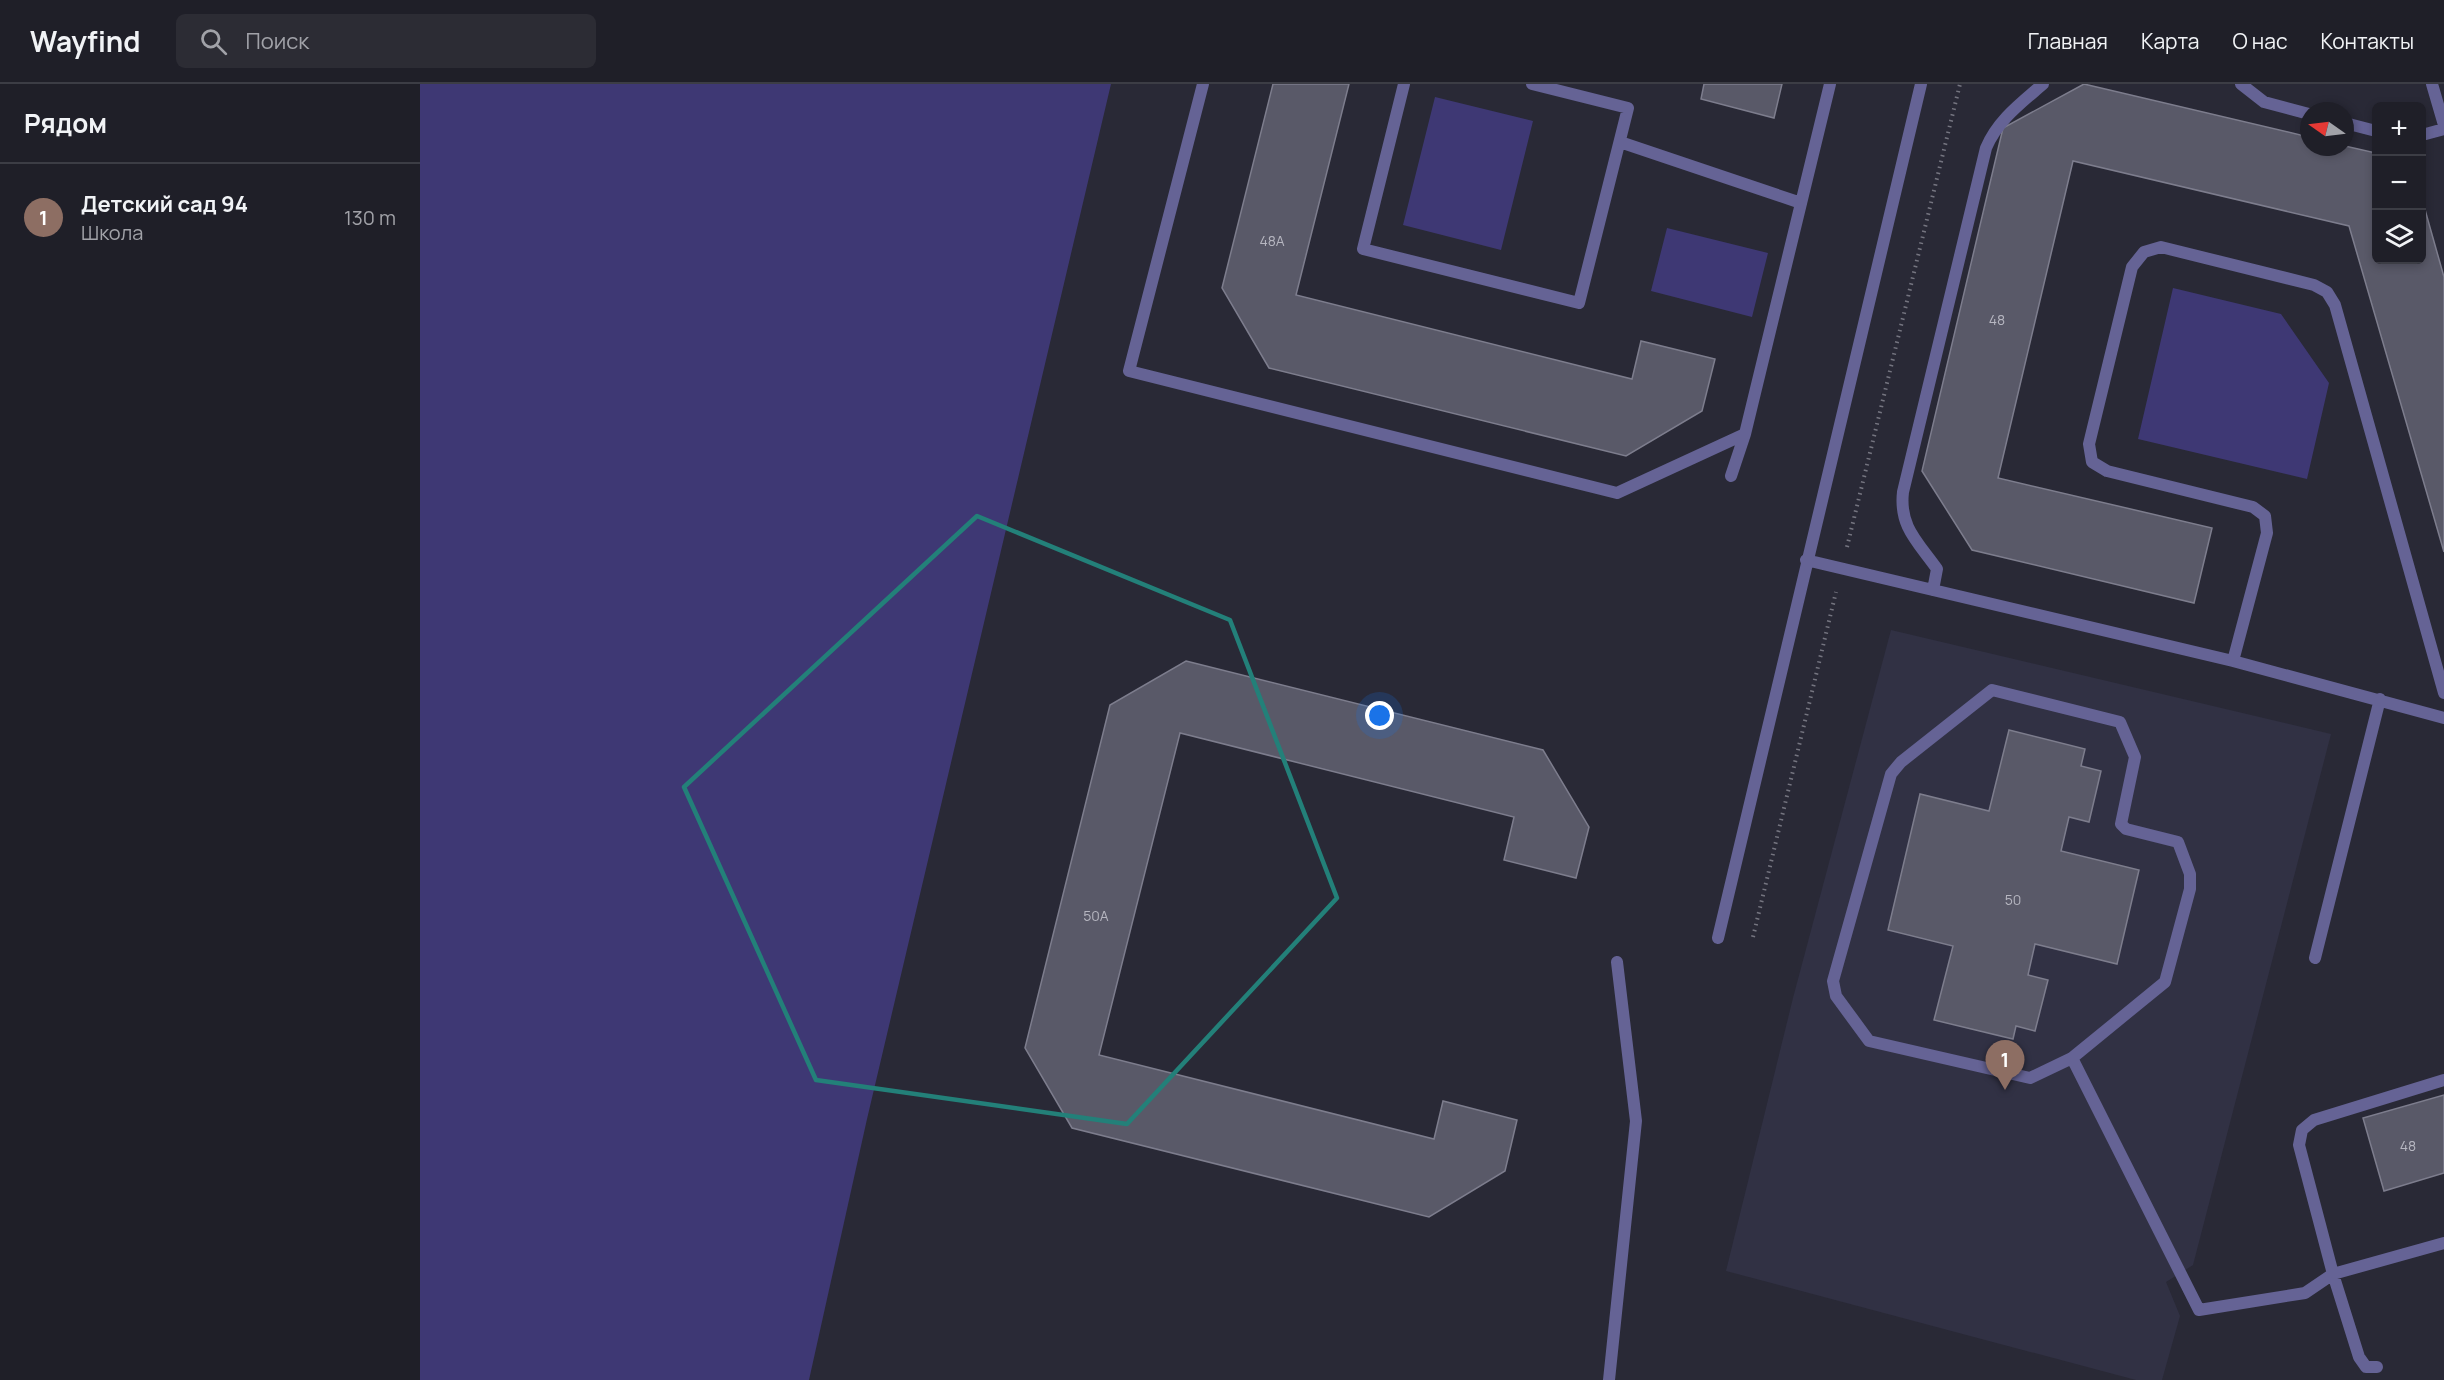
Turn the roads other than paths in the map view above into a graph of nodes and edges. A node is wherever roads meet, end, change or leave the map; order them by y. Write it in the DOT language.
graph roads {
  1 [pos="1203,84"];
  2 [pos="1404,84"];
  3 [pos="1533,84"];
  4 [pos="1830,84"];
  5 [pos="1921,84"];
  6 [pos="2043,84"];
  7 [pos="2241,84"];
  8 [pos="2432,84"];
  9 [pos="2300,112"];
  10 [pos="2354,125"];
  11 [pos="2444,127"];
  12 [pos="2372,129"];
  13 [pos="2426,133"];
  14 [pos="1620,142"];
  15 [pos="1801,203"];
  16 [pos="1745,435"];
  17 [pos="1731,476"];
  18 [pos="1806,560"];
  19 [pos="1933,590"];
  20 [pos="2234,661"];
  21 [pos="2444,693"];
  22 [pos="2380,699"];
  23 [pos="2444,718"];
  24 [pos="1718,938"];
  25 [pos="2315,958"];
  26 [pos="1617,962"];
  27 [pos="2072,1058"];
  28 [pos="2444,1080"];
  29 [pos="2444,1243"];
  30 [pos="2333,1274"];
  31 [pos="2377,1367"];
  32 [pos="1610,1380"];
  1 -- 16 [label="lane"];
  2 -- 14 [label="lane"];
  3 -- 14 [label="lane"];
  4 -- 15 [label="lane"];
  5 -- 18 [label="lane"];
  6 -- 19 [label="lane"];
  7 -- 9 [label="lane"];
  8 -- 11 [label="lane"];
  10 -- 12 [label="lane"];
  11 -- 13 [label="lane"];
  14 -- 15 [label="lane"];
  15 -- 16 [label="lane"];
  16 -- 17 [label="lane"];
  18 -- 19 [label="lane"];
  18 -- 24 [label="lane"];
  19 -- 20 [label="lane"];
  20 -- 21 [label="lane"];
  20 -- 22 [label="lane"];
  22 -- 23 [label="lane"];
  22 -- 25 [label="lane"];
  26 -- 32 [label="lane"];
  27 -- 27 [label="lane"];
  27 -- 30 [label="lane"];
  28 -- 30 [label="lane"];
  29 -- 30 [label="lane"];
  30 -- 31 [label="lane"];
}
